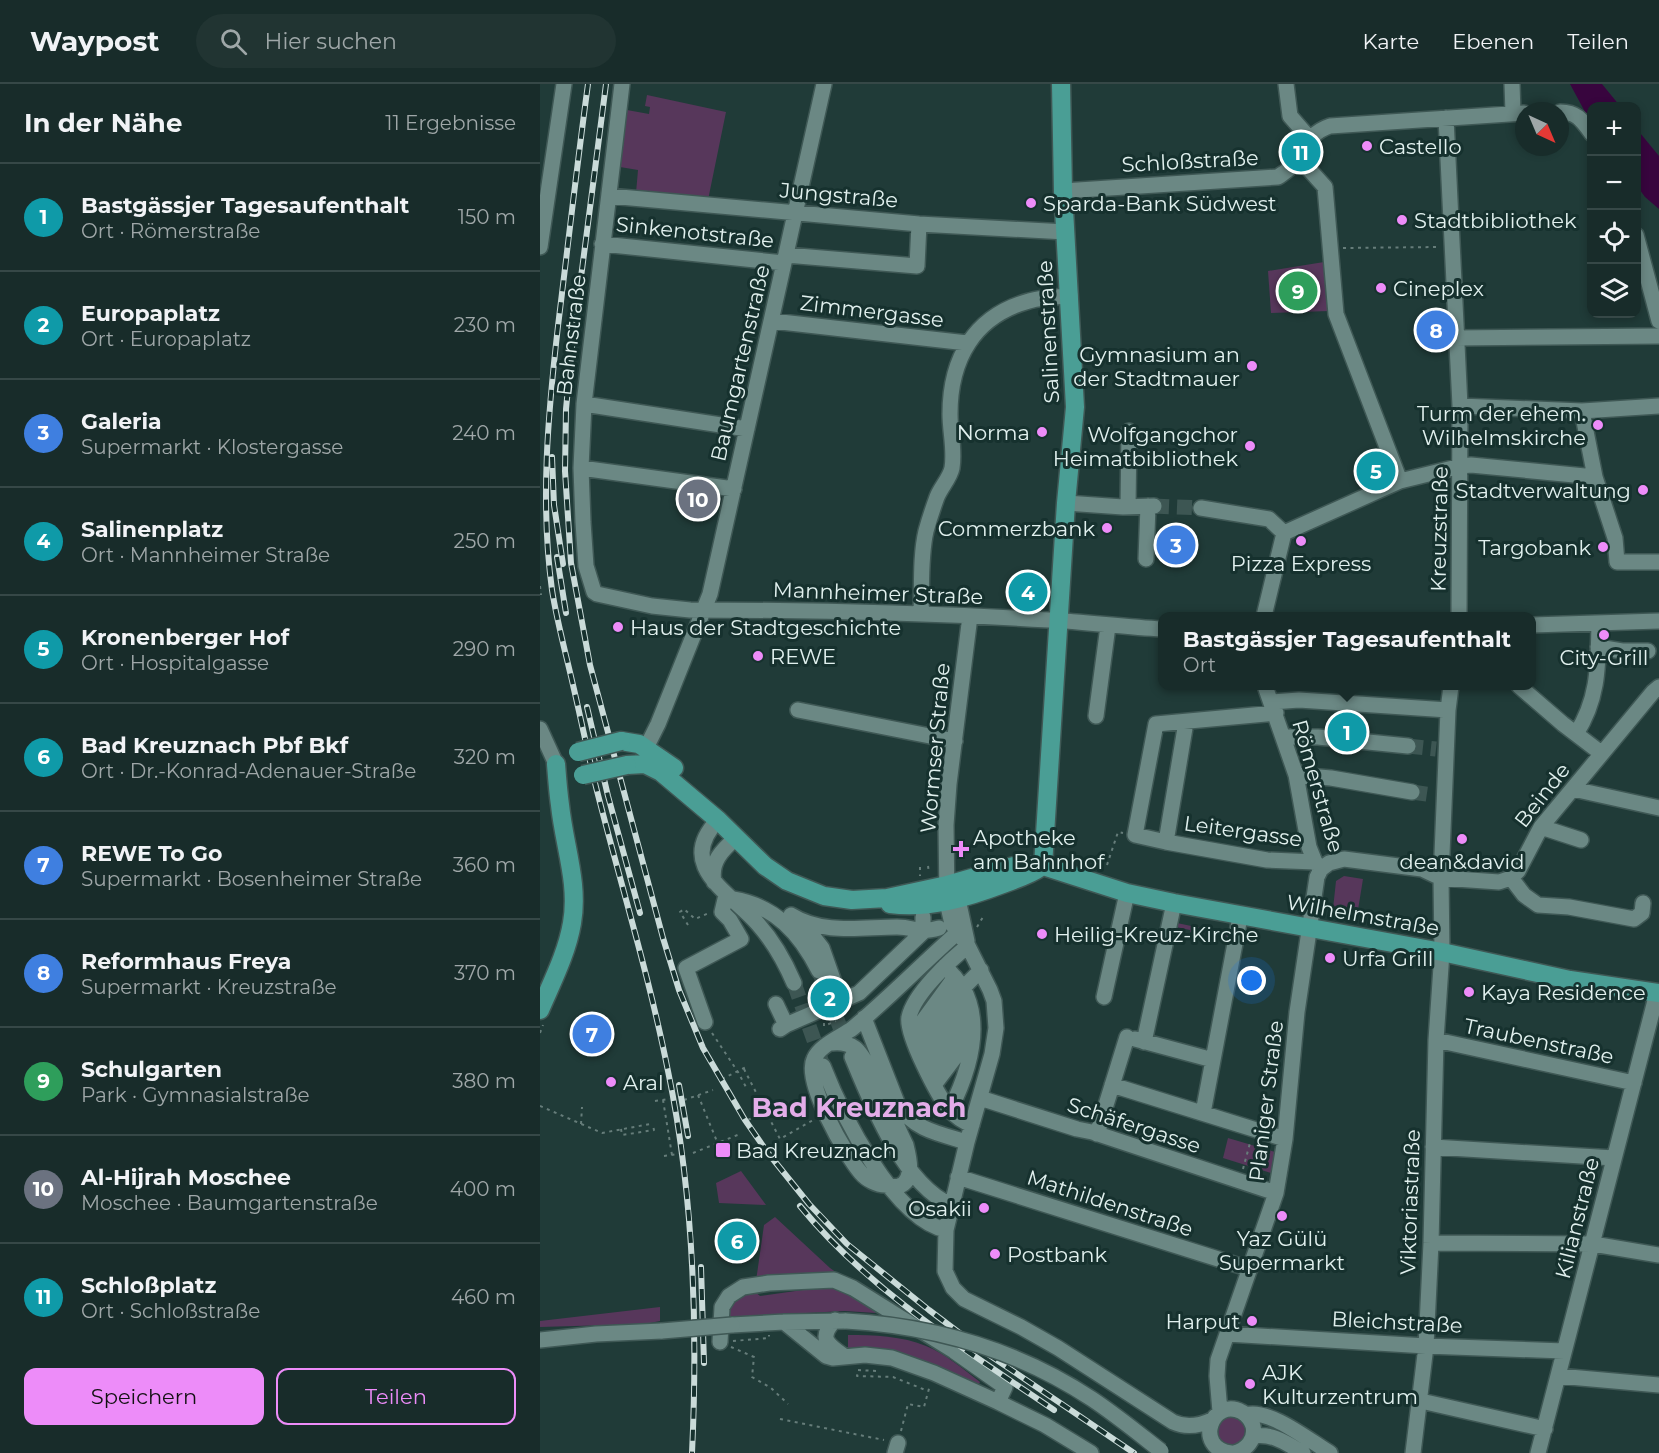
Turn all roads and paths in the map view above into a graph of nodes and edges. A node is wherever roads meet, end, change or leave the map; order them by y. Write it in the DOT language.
graph roads {
  1 [pos="564,84"];
  2 [pos="622,84"];
  3 [pos="824,84"];
  4 [pos="1061,84"];
  5 [pos="1286,84"];
  6 [pos="1512,84"];
  7 [pos="1516,102"];
  8 [pos="1569,112"];
  9 [pos="1515,113"];
  10 [pos="1446,118"];
  11 [pos="1587,126"];
  12 [pos="1310,139"];
  13 [pos="1298,157"];
  14 [pos="1063,191"];
  15 [pos="609,196"];
  16 [pos="795,211"];
  17 [pos="919,224"];
  18 [pos="1066,232"];
  19 [pos="602,244"];
  20 [pos="540,247"];
  21 [pos="1451,247"];
  22 [pos="1331,248"];
  23 [pos="1641,253"];
  24 [pos="785,259"];
  25 [pos="1070,296"];
  26 [pos="1658,315"];
  27 [pos="772,321"];
  28 [pos="1659,336"];
  29 [pos="1455,338"];
  30 [pos="967,344"];
  31 [pos="584,404"];
  32 [pos="1460,406"];
  33 [pos="1659,406"];
  34 [pos="1582,411"];
  35 [pos="747,429"];
  36 [pos="1129,431"];
  37 [pos="1461,466"];
  38 [pos="581,468"];
  39 [pos="1595,477"];
  40 [pos="1401,481"];
  41 [pos="734,489"];
  42 [pos="1066,503"];
  43 [pos="1128,507"];
  44 [pos="1201,508"];
  45 [pos="1284,533"];
  46 [pos="1146,560"];
  47 [pos="1659,562"];
  48 [pos="540,586"];
  49 [pos="594,592"];
  50 [pos="541,595"];
  51 [pos="705,610"];
  52 [pos="1265,612"];
  53 [pos="1459,612"];
  54 [pos="921,613"];
  55 [pos="969,616"];
  56 [pos="1059,620"];
  57 [pos="1659,621"];
  58 [pos="1599,623"];
  59 [pos="1536,625"];
  60 [pos="1108,626"];
  61 [pos="1158,629"];
  62 [pos="1598,647"];
  63 [pos="1648,651"];
  64 [pos="1659,687"];
  65 [pos="1267,690"];
  66 [pos="1450,690"];
  67 [pos="1524,690"];
  68 [pos="1274,708"];
  69 [pos="798,710"];
  70 [pos="1448,710"];
  71 [pos="1096,716"];
  72 [pos="1186,722"];
  73 [pos="540,729"];
  74 [pos="1576,734"];
  75 [pos="1284,737"];
  76 [pos="955,741"];
  77 [pos="1408,746"];
  78 [pos="646,748"];
  79 [pos="1601,753"];
  80 [pos="548,761"];
  81 [pos="656,769"];
  82 [pos="583,775"];
  83 [pos="1296,775"];
  84 [pos="1573,789"];
  85 [pos="559,790"];
  86 [pos="1412,792"];
  87 [pos="1659,808"];
  88 [pos="718,820"];
  89 [pos="1541,827"];
  90 [pos="1135,835"];
  91 [pos="736,838"];
  92 [pos="1581,840"];
  93 [pos="1166,842"];
  94 [pos="1107,865"];
  95 [pos="928,866"];
  96 [pos="1043,866"];
  97 [pos="1318,866"];
  98 [pos="1062,873"];
  99 [pos="929,874"];
  100 [pos="1024,876"];
  101 [pos="1511,878"];
  102 [pos="1441,879"];
  103 [pos="714,882"];
  104 [pos="1127,893"];
  105 [pos="950,895"];
  106 [pos="730,897"];
  107 [pos="1174,903"];
  108 [pos="1642,908"];
  109 [pos="717,909"];
  110 [pos="768,910"];
  111 [pos="1240,917"];
  112 [pos="757,922"];
  113 [pos="688,925"];
  114 [pos="923,925"];
  115 [pos="939,928"];
  116 [pos="1309,929"];
  117 [pos="957,933"];
  118 [pos="968,946"];
  119 [pos="1442,952"];
  120 [pos="981,970"];
  121 [pos="819,971"];
  122 [pos="794,984"];
  123 [pos="960,990"];
  124 [pos="1658,993"];
  125 [pos="1104,997"];
  126 [pos="776,1004"];
  127 [pos="836,1004"];
  128 [pos="540,1010"];
  129 [pos="864,1018"];
  130 [pos="705,1022"];
  131 [pos="830,1023"];
  132 [pos="972,1035"];
  133 [pos="1436,1040"];
  134 [pos="1144,1042"];
  135 [pos="832,1043"];
  136 [pos="852,1057"];
  137 [pos="1213,1060"];
  138 [pos="823,1066"];
  139 [pos="738,1072"];
  140 [pos="929,1073"];
  141 [pos="722,1079"];
  142 [pos="1634,1083"];
  143 [pos="1112,1085"];
  144 [pos="747,1089"];
  145 [pos="712,1090"];
  146 [pos="698,1095"];
  147 [pos="980,1098"];
  148 [pos="670,1099"];
  149 [pos="663,1100"];
  150 [pos="684,1100"];
  151 [pos="656,1101"];
  152 [pos="755,1105"];
  153 [pos="540,1106"];
  154 [pos="582,1107"];
  155 [pos="765,1111"];
  156 [pos="826,1113"];
  157 [pos="1203,1113"];
  158 [pos="760,1114"];
  159 [pos="748,1120"];
  160 [pos="581,1124"];
  161 [pos="972,1125"];
  162 [pos="621,1129"];
  163 [pos="1254,1129"];
  164 [pos="740,1134"];
  165 [pos="1097,1134"];
  166 [pos="1285,1139"];
  167 [pos="967,1142"];
  168 [pos="718,1144"];
  169 [pos="1433,1147"];
  170 [pos="679,1154"];
  171 [pos="693,1154"];
  172 [pos="672,1155"];
  173 [pos="664,1156"];
  174 [pos="1614,1158"];
  175 [pos="909,1167"];
  176 [pos="958,1177"];
  177 [pos="1239,1181"];
  178 [pos="890,1186"];
  179 [pos="1276,1193"];
  180 [pos="951,1205"];
  181 [pos="946,1230"];
  182 [pos="1431,1243"];
  183 [pos="1593,1244"];
  184 [pos="1659,1255"];
  185 [pos="1250,1269"];
  186 [pos="841,1320"];
  187 [pos="784,1322"];
  188 [pos="540,1334"];
  189 [pos="596,1334"];
  190 [pos="1227,1334"];
  191 [pos="769,1338"];
  192 [pos="540,1340"];
  193 [pos="720,1342"];
  194 [pos="1426,1346"];
  195 [pos="1564,1351"];
  196 [pos="844,1356"];
  197 [pos="934,1374"];
  198 [pos="1558,1377"];
  199 [pos="1659,1385"];
  200 [pos="1138,1401"];
  201 [pos="1420,1401"];
  202 [pos="998,1402"];
  203 [pos="789,1404"];
  204 [pos="1246,1415"];
  205 [pos="1216,1416"];
  206 [pos="780,1419"];
  207 [pos="1545,1429"];
  208 [pos="1253,1436"];
  209 [pos="1210,1445"];
  210 [pos="897,1448"];
  211 [pos="1163,1452"];
  212 [pos="1091,1453"];
  213 [pos="1235,1453"];
  214 [pos="1303,1453"];
  215 [pos="1330,1453"];
  216 [pos="1413,1453"];
  217 [pos="1539,1453"];
  1 -- 20 [label="street"];
  2 -- 15 [label="street, Bahnstraße"];
  3 -- 16 [label="street, Baumgartenstraße"];
  4 -- 14 [label="main road, Salinenstraße"];
  5 -- 12 [label="street"];
  6 -- 7 [label="street"];
  8 -- 11 [label="street"];
  9 -- 10 [label="street, Schloßstraße"];
  10 -- 12 [label="street, Schloßstraße"];
  10 -- 21 [label="street, Kreuzstraße"];
  12 -- 13 [label="street, Schloßstraße"];
  13 -- 14 [label="street, Schloßstraße"];
  13 -- 22 [label="street"];
  14 -- 18 [label="main road, Salinenstraße"];
  15 -- 16 [label="street, Jungstraße"];
  15 -- 19 [label="street, Bahnstraße"];
  16 -- 17 [label="street, Jungstraße"];
  16 -- 24 [label="street, Baumgartenstraße"];
  17 -- 18 [label="street, Jungstraße"];
  17 -- 24 [label="street, Sinkenotstraße"];
  18 -- 25 [label="main road, Salinenstraße"];
  19 -- 24 [label="street, Sinkenotstraße"];
  19 -- 31 [label="street, Bahnstraße"];
  21 -- 22 [label="path"];
  21 -- 29 [label="street, Kreuzstraße"];
  22 -- 40 [label="street"];
  23 -- 26 [label="street"];
  24 -- 27 [label="street, Baumgartenstraße"];
  25 -- 30 [label="street"];
  25 -- 42 [label="main road, Salinenstraße"];
  27 -- 30 [label="street, Zimmergasse"];
  27 -- 35 [label="street, Baumgartenstraße"];
  28 -- 29 [label="street"];
  29 -- 32 [label="street, Kreuzstraße"];
  30 -- 54 [label="street"];
  31 -- 35 [label="street"];
  31 -- 38 [label="street, Bahnstraße"];
  32 -- 34 [label="street"];
  32 -- 37 [label="street, Kreuzstraße"];
  33 -- 34 [label="street"];
  34 -- 39 [label="street"];
  35 -- 41 [label="street, Baumgartenstraße"];
  36 -- 43 [label="street"];
  37 -- 39 [label="street"];
  37 -- 40 [label="street"];
  37 -- 53 [label="street, Kreuzstraße"];
  38 -- 41 [label="street"];
  38 -- 49 [label="street, Bahnstraße"];
  39 -- 47 [label="street"];
  40 -- 45 [label="street"];
  41 -- 51 [label="street, Baumgartenstraße"];
  42 -- 43 [label="street"];
  42 -- 56 [label="main road, Salinenstraße"];
  43 -- 46 [label="street"];
  44 -- 45 [label="street"];
  45 -- 52 [label="street"];
  48 -- 50 [label="path"];
  49 -- 51 [label="street, Mannheimer Straße"];
  51 -- 54 [label="street, Mannheimer Straße"];
  51 -- 78 [label="street, Baumgartenstraße"];
  54 -- 55 [label="street, Mannheimer Straße"];
  55 -- 56 [label="street, Mannheimer Straße"];
  55 -- 76 [label="street, Wormser Straße"];
  56 -- 60 [label="street, Mannheimer Straße"];
  56 -- 96 [label="main road, Salinenstraße"];
  57 -- 58 [label="street"];
  58 -- 59 [label="street"];
  58 -- 62 [label="street"];
  60 -- 61 [label="street, Mannheimer Straße"];
  60 -- 71 [label="street"];
  62 -- 63 [label="street"];
  62 -- 74 [label="street"];
  64 -- 79 [label="street, Beinde"];
  65 -- 68 [label="street, Römerstraße"];
  66 -- 70 [label="street"];
  67 -- 74 [label="street"];
  68 -- 70 [label="street"];
  68 -- 72 [label="street, Römerstraße"];
  68 -- 75 [label="street, Römerstraße"];
  69 -- 76 [label="street"];
  70 -- 102 [label="street"];
  72 -- 90 [label="street, Römerstraße"];
  72 -- 93 [label="street"];
  73 -- 80 [label="street"];
  74 -- 79 [label="street"];
  75 -- 77 [label="street"];
  75 -- 83 [label="street, Römerstraße"];
  76 -- 105 [label="street, Wormser Straße"];
  78 -- 80 [label="main road, Wilhelmstraße, bridge"];
  78 -- 81 [label="street"];
  78 -- 88 [label="main road, Wilhelmstraße"];
  79 -- 84 [label="street, Beinde"];
  80 -- 82 [label="main road"];
  80 -- 85 [label="main road"];
  81 -- 82 [label="main road, bridge"];
  81 -- 88 [label="main road, Wilhelmstraße"];
  82 -- 85 [label="main road"];
  83 -- 86 [label="street"];
  83 -- 97 [label="street, Römerstraße"];
  84 -- 87 [label="street"];
  84 -- 89 [label="street, Beinde"];
  85 -- 128 [label="main road"];
  88 -- 91 [label="main road, Wilhelmstraße"];
  88 -- 103 [label="street"];
  89 -- 92 [label="street"];
  89 -- 101 [label="street, Beinde"];
  90 -- 93 [label="street, Leitergasse"];
  90 -- 94 [label="path"];
  91 -- 103 [label="street"];
  91 -- 105 [label="main road, Wilhelmstraße"];
  93 -- 97 [label="street, Leitergasse"];
  95 -- 99 [label="path"];
  96 -- 98 [label="main road, Wilhelmstraße"];
  96 -- 100 [label="main road, Wilhelmstraße"];
  96 -- 105 [label="main road, Wilhelmstraße"];
  97 -- 102 [label="street, Leitergasse"];
  97 -- 116 [label="street, Planiger Straße"];
  98 -- 100 [label="main road, Wilhelmstraße"];
  98 -- 104 [label="main road, Wilhelmstraße"];
  100 -- 105 [label="main road, Wilhelmstraße"];
  101 -- 102 [label="street"];
  101 -- 108 [label="street"];
  102 -- 119 [label="street, Viktoriastraße"];
  103 -- 106 [label="street"];
  104 -- 107 [label="main road, Wilhelmstraße"];
  104 -- 125 [label="street"];
  105 -- 117 [label="street"];
  105 -- 118 [label="street"];
  106 -- 110 [label="street"];
  106 -- 112 [label="street"];
  106 -- 130 [label="street"];
  107 -- 111 [label="main road, Wilhelmstraße"];
  107 -- 134 [label="street"];
  109 -- 113 [label="path"];
  110 -- 112 [label="street"];
  110 -- 121 [label="street"];
  111 -- 116 [label="main road, Wilhelmstraße"];
  111 -- 137 [label="street"];
  112 -- 122 [label="street"];
  114 -- 115 [label="street"];
  114 -- 127 [label="street"];
  114 -- 127 [label="street"];
  116 -- 119 [label="main road, Wilhelmstraße"];
  116 -- 166 [label="street, Planiger Straße"];
  117 -- 118 [label="street"];
  117 -- 129 [label="street"];
  118 -- 120 [label="street"];
  118 -- 123 [label="street"];
  119 -- 124 [label="main road, Wilhelmstraße"];
  119 -- 133 [label="street, Viktoriastraße"];
  120 -- 123 [label="street"];
  120 -- 147 [label="street"];
  123 -- 132 [label="street"];
  123 -- 140 [label="street"];
  123 -- 140 [label="street"];
  123 -- 140 [label="street"];
  124 -- 142 [label="street, Kilianstraße"];
  126 -- 127 [label="street"];
  127 -- 131 [label="street"];
  129 -- 135 [label="street"];
  129 -- 167 [label="street"];
  130 -- 139 [label="path"];
  132 -- 140 [label="street"];
  132 -- 140 [label="street"];
  133 -- 142 [label="street, Traubenstraße"];
  133 -- 169 [label="street, Viktoriastraße"];
  134 -- 137 [label="street"];
  134 -- 143 [label="street"];
  135 -- 156 [label="street"];
  135 -- 175 [label="street"];
  136 -- 175 [label="street"];
  137 -- 157 [label="street"];
  138 -- 178 [label="street"];
  139 -- 141 [label="path"];
  139 -- 144 [label="path"];
  139 -- 155 [label="path"];
  140 -- 161 [label="street"];
  142 -- 174 [label="street, Kilianstraße"];
  143 -- 157 [label="street"];
  143 -- 165 [label="street"];
  145 -- 146 [label="path"];
  146 -- 150 [label="path"];
  146 -- 168 [label="path"];
  147 -- 161 [label="street"];
  147 -- 165 [label="street, Schäfergasse"];
  148 -- 149 [label="path"];
  149 -- 151 [label="path"];
  149 -- 172 [label="path"];
  152 -- 158 [label="path"];
  153 -- 160 [label="path"];
  154 -- 160 [label="path"];
  155 -- 156 [label="path"];
  155 -- 158 [label="path"];
  156 -- 178 [label="street"];
  157 -- 163 [label="street"];
  158 -- 159 [label="path"];
  160 -- 162 [label="path"];
  161 -- 167 [label="street"];
  162 -- 162 [label="path"];
  163 -- 166 [label="street"];
  163 -- 177 [label="path"];
  164 -- 168 [label="path"];
  165 -- 177 [label="street, Schäfergasse"];
  166 -- 179 [label="street, Planiger Straße"];
  167 -- 176 [label="street"];
  168 -- 171 [label="path"];
  169 -- 174 [label="street"];
  169 -- 182 [label="street, Viktoriastraße"];
  170 -- 172 [label="path"];
  172 -- 173 [label="path"];
  174 -- 183 [label="street, Kilianstraße"];
  175 -- 178 [label="street"];
  175 -- 180 [label="street"];
  176 -- 180 [label="street"];
  176 -- 185 [label="street, Mathildenstraße"];
  177 -- 179 [label="street, Schäfergasse"];
  178 -- 181 [label="street"];
  179 -- 185 [label="street, Planiger Straße"];
  180 -- 181 [label="street"];
  181 -- 200 [label="street"];
  182 -- 183 [label="street"];
  182 -- 194 [label="street, Viktoriastraße"];
  183 -- 184 [label="street"];
  183 -- 195 [label="street, Kilianstraße"];
  185 -- 190 [label="street, Planiger Straße"];
  186 -- 187 [label="street"];
  186 -- 196 [label="street"];
  186 -- 211 [label="street, bridge"];
  187 -- 189 [label="street, bridge"];
  187 -- 196 [label="street"];
  188 -- 189 [label="street"];
  189 -- 192 [label="street"];
  190 -- 194 [label="street, Bleichstraße"];
  190 -- 205 [label="street, Planiger Straße"];
  191 -- 193 [label="path"];
  193 -- 202 [label="street"];
  193 -- 203 [label="path"];
  194 -- 195 [label="street, Bleichstraße"];
  194 -- 201 [label="street, Viktoriastraße"];
  195 -- 198 [label="street, Kilianstraße"];
  196 -- 197 [label="street"];
  197 -- 202 [label="street"];
  197 -- 210 [label="path"];
  198 -- 199 [label="street"];
  198 -- 207 [label="street, Kilianstraße"];
  200 -- 205 [label="street"];
  200 -- 209 [label="street"];
  201 -- 207 [label="street"];
  201 -- 216 [label="street, Viktoriastraße"];
  202 -- 212 [label="street"];
  204 -- 205 [label="street"];
  204 -- 208 [label="street"];
  204 -- 215 [label="street"];
  205 -- 209 [label="street"];
  206 -- 210 [label="path"];
  207 -- 217 [label="street, Kilianstraße"];
  208 -- 213 [label="street"];
  208 -- 214 [label="street"];
  209 -- 213 [label="street"];
}
